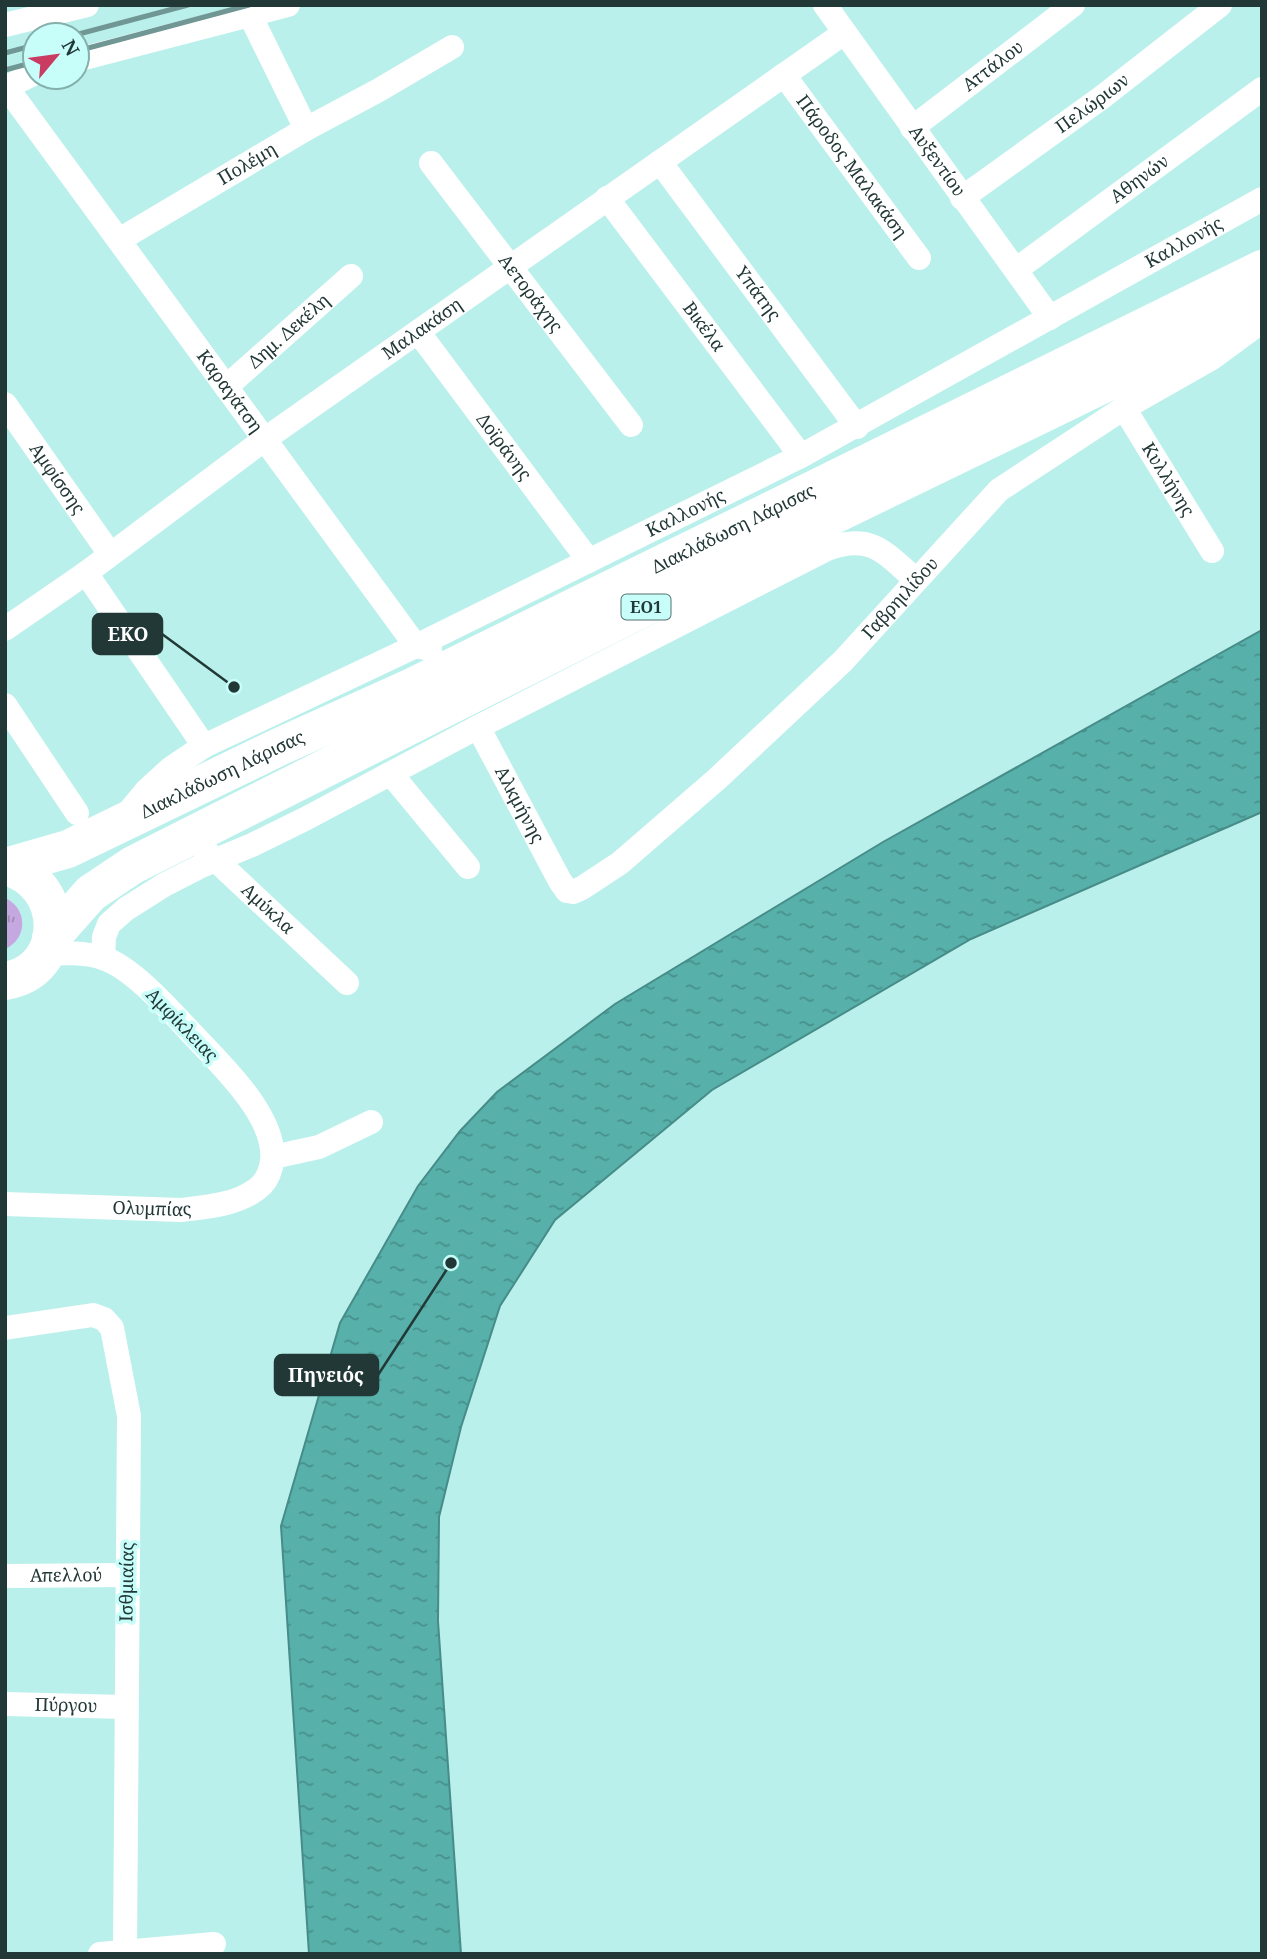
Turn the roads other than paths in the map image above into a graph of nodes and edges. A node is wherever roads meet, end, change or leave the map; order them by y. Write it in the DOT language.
graph roads {
  1 [pos="87,5"];
  2 [pos="288,5"];
  3 [pos="825,5"];
  4 [pos="1073,5"];
  5 [pos="1220,5"];
  6 [pos="250,15"];
  7 [pos="5,25"];
  8 [pos="844,33"];
  9 [pos="452,47"];
  10 [pos="91,56"];
  11 [pos="784,75"];
  12 [pos="6,89"];
  13 [pos="1262,89"];
  14 [pos="912,128"];
  15 [pos="306,129"];
  16 [pos="660,162"];
  17 [pos="431,163"];
  18 [pos="607,198"];
  19 [pos="962,198"];
  20 [pos="1262,200"];
  21 [pos="119,240"];
  22 [pos="919,258"];
  23 [pos="511,267"];
  24 [pos="1017,269"];
  25 [pos="1262,269"];
  26 [pos="351,276"];
  27 [pos="1262,307"];
  28 [pos="1051,318"];
  29 [pos="1262,322"];
  30 [pos="419,332"];
  31 [pos="226,387"];
  32 [pos="5,404"];
  33 [pos="1124,408"];
  34 [pos="631,425"];
  35 [pos="856,427"];
  36 [pos="265,439"];
  37 [pos="801,456"];
  38 [pos="1212,551"];
  39 [pos="110,554"];
  40 [pos="589,561"];
  41 [pos="86,573"];
  42 [pos="915,579"];
  43 [pos="663,598"];
  44 [pos="5,629"];
  45 [pos="416,646"];
  46 [pos="480,654"];
  47 [pos="607,661"];
  48 [pos="5,705"];
  49 [pos="478,727"];
  50 [pos="204,746"];
  51 [pos="391,774"];
  52 [pos="77,813"];
  53 [pos="116,828"];
  54 [pos="202,848"];
  55 [pos="7,866"];
  56 [pos="468,867"];
  57 [pos="560,881"];
  58 [pos="103,958"];
  59 [pos="27,968"];
  60 [pos="347,983"];
  61 [pos="371,1122"];
  62 [pos="273,1157"];
  63 [pos="5,1204"];
  64 [pos="5,1328"];
  65 [pos="127,1575"];
  66 [pos="5,1576"];
  67 [pos="5,1704"];
  68 [pos="125,1707"];
  69 [pos="214,1944"];
  70 [pos="125,1951"];
  71 [pos="100,1954"];
  1 -- 7 [label="street"];
  2 -- 6 [label="street"];
  3 -- 8 [label="street, Αυξεντίου"];
  4 -- 14 [label="street, Αττάλου"];
  5 -- 19 [label="street, Πελώριων"];
  6 -- 10 [label="street"];
  6 -- 15 [label="street"];
  8 -- 11 [label="street, Μαλακάση"];
  8 -- 14 [label="street, Αυξεντίου"];
  9 -- 15 [label="street, Πολέμη"];
  11 -- 16 [label="street, Μαλακάση"];
  11 -- 22 [label="street, Πάροδος Μαλακάση"];
  12 -- 21 [label="street, Καραγάτση"];
  13 -- 24 [label="street, Αθηνών"];
  14 -- 19 [label="street, Αυξεντίου"];
  15 -- 21 [label="street, Πολέμη"];
  16 -- 18 [label="street, Μαλακάση"];
  16 -- 35 [label="street, Υπάτης"];
  17 -- 23 [label="street, Αετοράχης"];
  18 -- 23 [label="street, Μαλακάση"];
  18 -- 37 [label="street, Βικέλα"];
  19 -- 24 [label="street, Αυξεντίου"];
  20 -- 28 [label="street, Καλλoνής"];
  21 -- 31 [label="street, Καραγάτση"];
  23 -- 30 [label="street, Μαλακάση"];
  23 -- 34 [label="street, Αετοράχης"];
  24 -- 28 [label="street, Αυξεντίου"];
  25 -- 46 [label="main road, Διακλάδωση Λάρισας / ΕΟ1"];
  26 -- 31 [label="street, Δημ. Δεκέλη"];
  27 -- 43 [label="main road, Διακλάδωση Λάρισας / ΕΟ1"];
  28 -- 35 [label="street, Καλλoνής"];
  29 -- 33 [label="street, Γαβρηιλίδου"];
  30 -- 36 [label="street, Μαλακάση"];
  30 -- 40 [label="street, Δοϊράνης"];
  31 -- 36 [label="street, Καραγάτση"];
  32 -- 39 [label="street, Αμφίσσης"];
  33 -- 38 [label="street, Κυλλήνης"];
  33 -- 42 [label="street, Γαβρηιλίδου"];
  35 -- 37 [label="street, Καλλoνής"];
  36 -- 39 [label="street, Μαλακάση"];
  36 -- 45 [label="street, Καραγάτση"];
  37 -- 40 [label="street, Καλλoνής"];
  39 -- 41 [label="street, Μαλακάση"];
  40 -- 45 [label="street, Καλλoνής"];
  41 -- 44 [label="street, Μαλακάση"];
  41 -- 50 [label="street"];
  42 -- 47 [label="street"];
  42 -- 57 [label="street, Γαβρηιλίδου"];
  43 -- 47 [label="street"];
  43 -- 54 [label="main road, Διακλάδωση Λάρισας / ΕΟ1"];
  45 -- 46 [label="street"];
  45 -- 50 [label="street, Καλλoνής"];
  46 -- 53 [label="main road, Διακλάδωση Λάρισας / ΕΟ1"];
  47 -- 49 [label="street"];
  48 -- 52 [label="street"];
  49 -- 51 [label="street"];
  49 -- 57 [label="street, Αλκμήνης"];
  50 -- 53 [label="street, Καλλoνής"];
  51 -- 54 [label="street"];
  51 -- 56 [label="street"];
  53 -- 55 [label="main road, Διακλάδωση Λάρισας / ΕΟ1"];
  54 -- 58 [label="street"];
  54 -- 59 [label="main road, Διακλάδωση Λάρισας / ΕΟ1"];
  54 -- 60 [label="street, Αμύκλα"];
  55 -- 59 [label="main road, ΕΟ1"];
  58 -- 59 [label="street, Αμφίκλειας"];
  58 -- 62 [label="street, Αμφίκλειας"];
  61 -- 62 [label="street"];
  62 -- 63 [label="street, Ολυμπίας"];
  64 -- 65 [label="street, Ισθμιαίας"];
  65 -- 66 [label="street, Απελλού"];
  65 -- 68 [label="street, Ισθμιαίας"];
  67 -- 68 [label="street, Πύργου"];
  68 -- 70 [label="street, Ισθμιαίας"];
  69 -- 70 [label="street"];
  70 -- 71 [label="street"];
}
